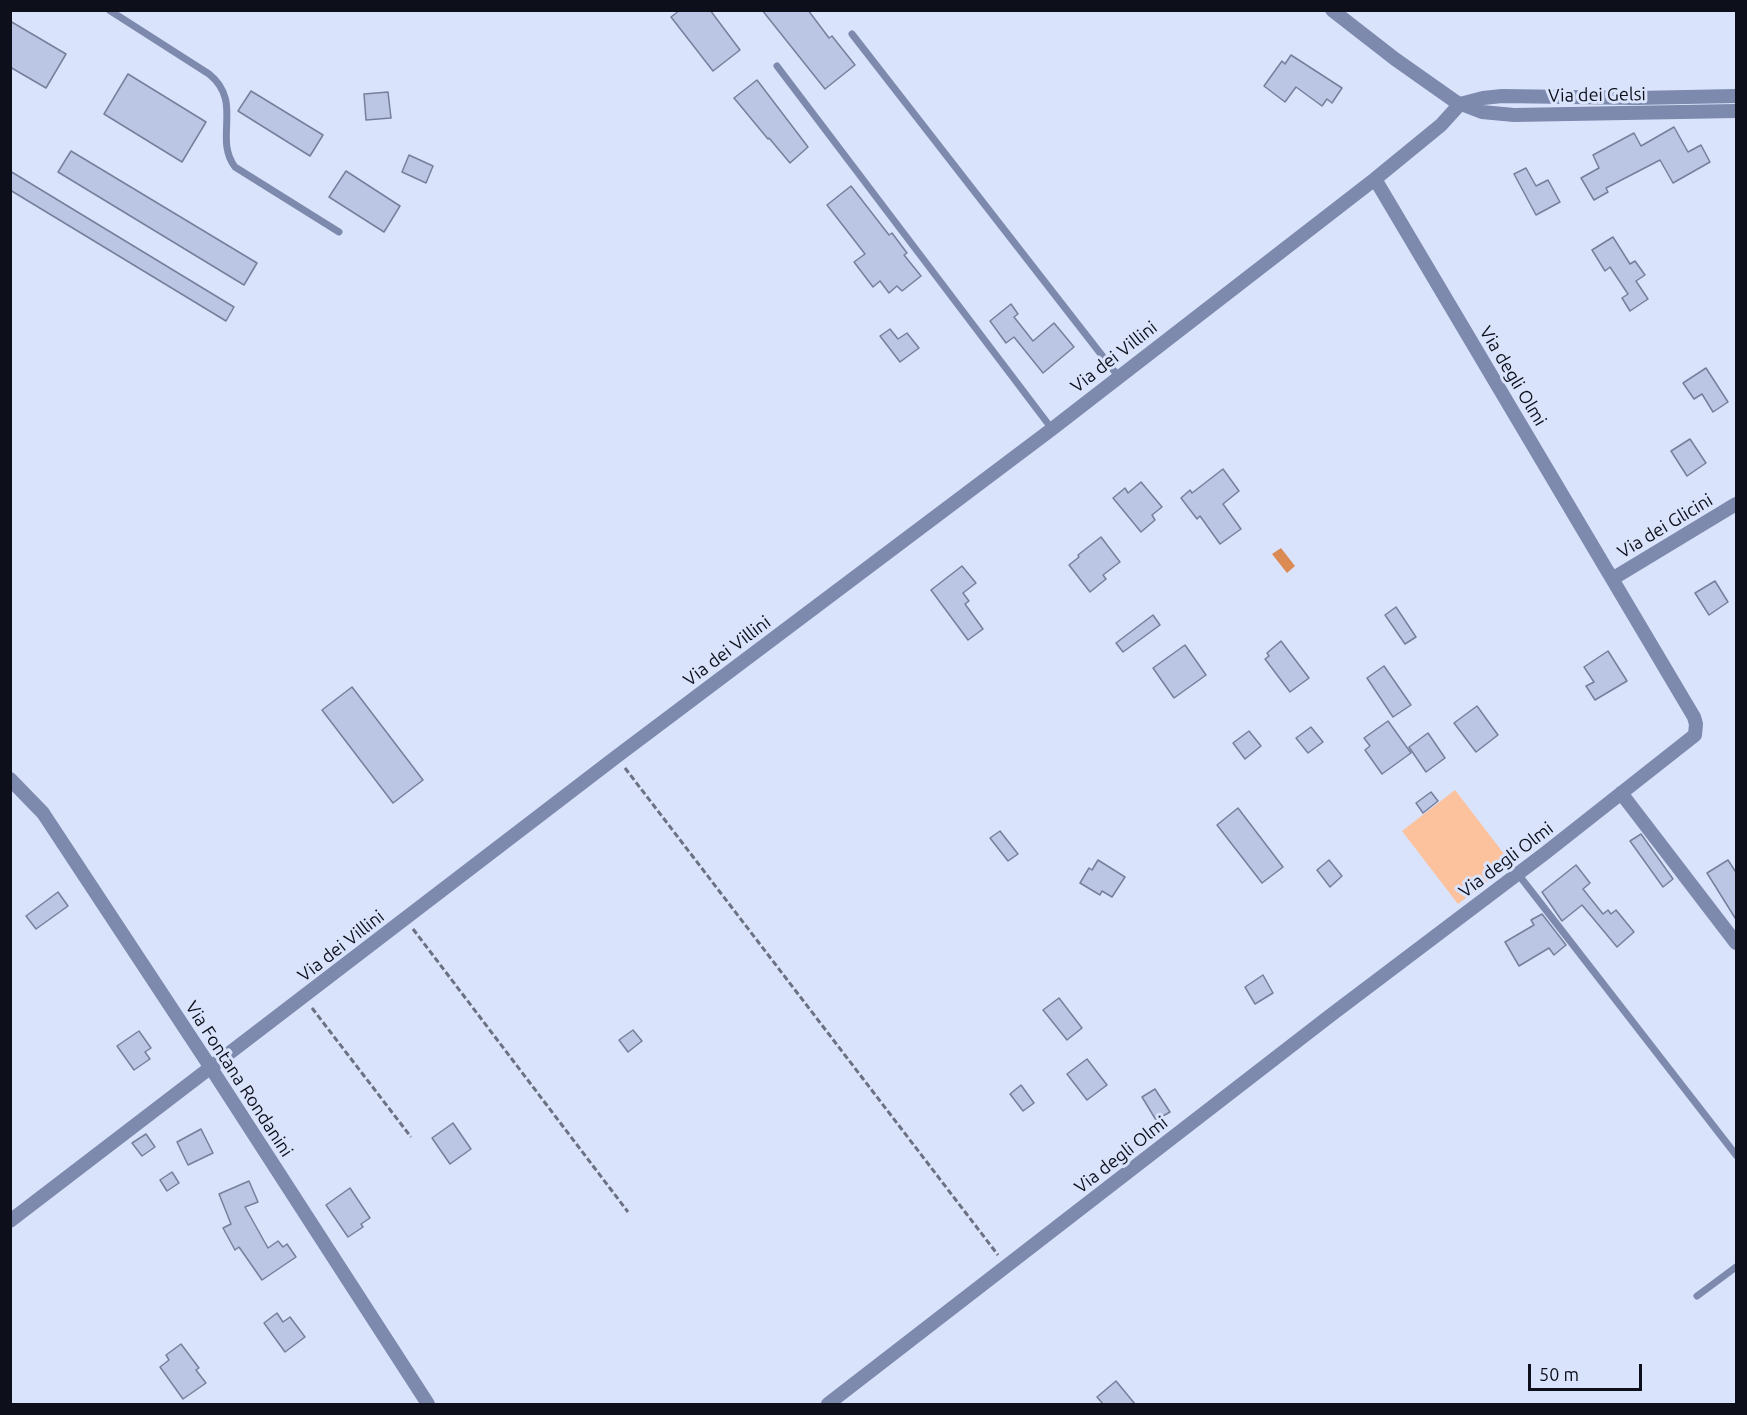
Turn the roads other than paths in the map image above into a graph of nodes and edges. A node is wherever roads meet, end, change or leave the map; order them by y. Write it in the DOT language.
graph roads {
  1 [pos="109,10"];
  2 [pos="1332,10"];
  3 [pos="852,34"];
  4 [pos="777,66"];
  5 [pos="1737,96"];
  6 [pos="1460,104"];
  7 [pos="1737,111"];
  8 [pos="1375,179"];
  9 [pos="339,232"];
  10 [pos="1118,376"];
  11 [pos="1052,429"];
  12 [pos="1737,504"];
  13 [pos="1612,579"];
  14 [pos="10,779"];
  15 [pos="1621,794"];
  16 [pos="1518,874"];
  17 [pos="1737,943"];
  18 [pos="211,1068"];
  19 [pos="1737,1155"];
  20 [pos="10,1221"];
  21 [pos="1737,1267"];
  22 [pos="1697,1296"];
  23 [pos="428,1404"];
  24 [pos="828,1404"];
  1 -- 9 [label="lane"];
  2 -- 6 [label="street, Via dei Gelsi"];
  3 -- 10 [label="lane"];
  4 -- 11 [label="lane"];
  5 -- 6 [label="street"];
  6 -- 7 [label="street, Via dei Gelsi"];
  6 -- 8 [label="street, Via dei Villini"];
  8 -- 10 [label="street, Via dei Villini"];
  8 -- 13 [label="street, Via degli Olmi"];
  10 -- 11 [label="street, Via dei Villini"];
  11 -- 18 [label="street, Via dei Villini"];
  12 -- 13 [label="street, Via dei Glicini"];
  13 -- 15 [label="street, Via degli Olmi"];
  14 -- 18 [label="street, Via Fontana Rondanini"];
  15 -- 16 [label="street, Via degli Olmi"];
  15 -- 17 [label="street"];
  16 -- 19 [label="lane"];
  16 -- 24 [label="street, Via degli Olmi"];
  18 -- 20 [label="street, Via dei Villini"];
  18 -- 23 [label="street, Via Fontana Rondanini"];
  21 -- 22 [label="lane"];
}
